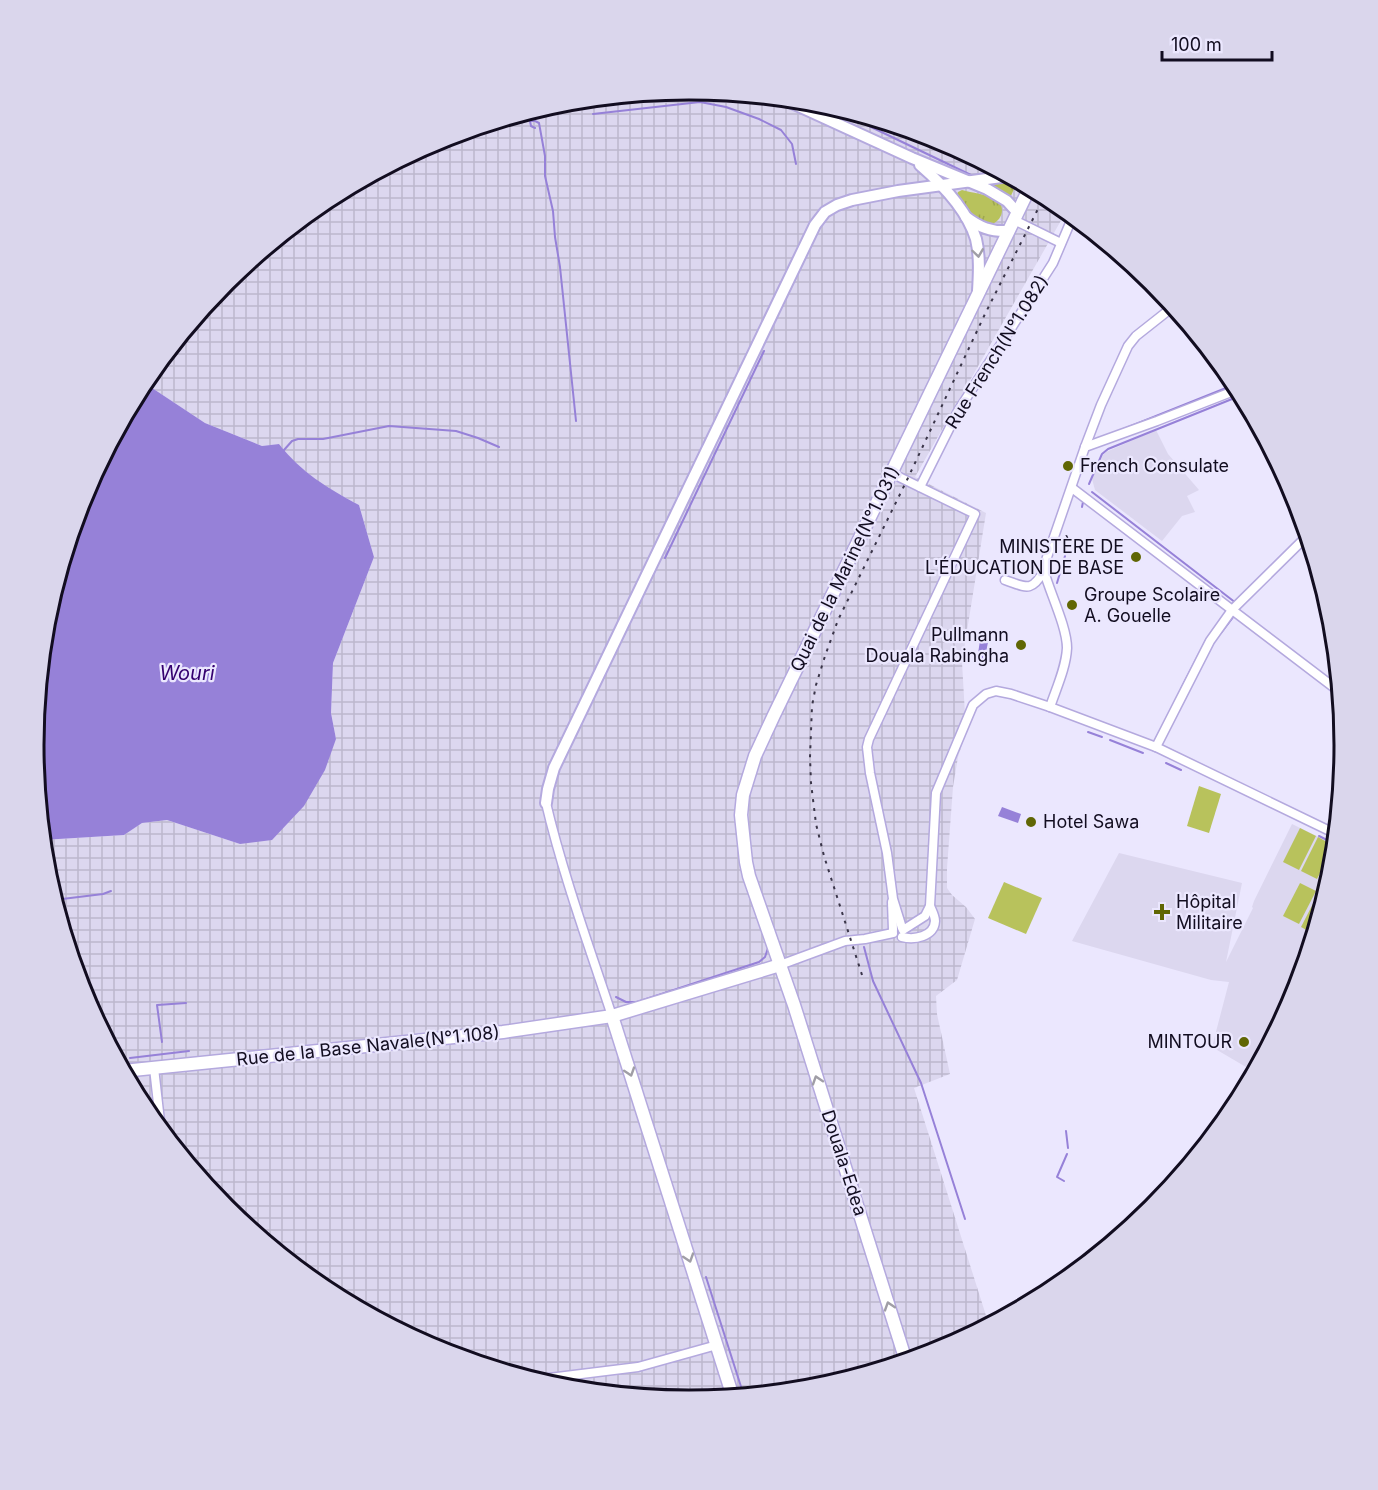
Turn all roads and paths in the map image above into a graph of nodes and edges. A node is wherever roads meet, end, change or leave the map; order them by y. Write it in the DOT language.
graph roads {
  1 [pos="810,111"];
  2 [pos="912,158"];
  3 [pos="997,178"];
  4 [pos="970,182"];
  5 [pos="941,185"];
  6 [pos="1026,195"];
  7 [pos="963,214"];
  8 [pos="1013,221"];
  9 [pos="1070,224"];
  10 [pos="1061,243"];
  11 [pos="978,294"];
  12 [pos="1167,311"];
  13 [pos="1230,392"];
  14 [pos="1084,447"];
  15 [pos="891,473"];
  16 [pos="920,487"];
  17 [pos="1072,488"];
  18 [pos="1301,542"];
  19 [pos="1044,571"];
  20 [pos="1005,580"];
  21 [pos="1232,610"];
  22 [pos="1331,685"];
  23 [pos="1050,707"];
  24 [pos="1155,747"];
  25 [pos="546,803"];
  26 [pos="1329,831"];
  27 [pos="930,906"];
  28 [pos="899,932"];
  29 [pos="780,964"];
  30 [pos="612,1016"];
  31 [pos="154,1068"];
  32 [pos="131,1070"];
  33 [pos="159,1114"];
  34 [pos="717,1345"];
  35 [pos="904,1353"];
  36 [pos="558,1377"];
  37 [pos="731,1389"];
  1 -- 2 [label="street"];
  2 -- 4 [label="street"];
  2 -- 5 [label="street"];
  3 -- 4 [label="street"];
  4 -- 5 [label="street"];
  4 -- 8 [label="street"];
  5 -- 7 [label="street"];
  5 -- 25 [label="street"];
  6 -- 8 [label="main road, Quai de la Marine(N°1.031)"];
  7 -- 8 [label="street"];
  7 -- 11 [label="street, one-way"];
  8 -- 10 [label="street"];
  8 -- 11 [label="main road, Quai de la Marine(N°1.031)"];
  9 -- 10 [label="street, Rue French(N°1.082)"];
  10 -- 16 [label="street, Rue French(N°1.082)"];
  11 -- 15 [label="main road, Quai de la Marine(N°1.031)"];
  12 -- 14 [label="street"];
  13 -- 14 [label="street"];
  14 -- 17 [label="street"];
  15 -- 16 [label="street"];
  15 -- 29 [label="main road, Quai de la Marine(N°1.031)"];
  16 -- 28 [label="street"];
  17 -- 19 [label="street"];
  17 -- 21 [label="street"];
  18 -- 21 [label="street"];
  19 -- 20 [label="street"];
  19 -- 23 [label="street"];
  21 -- 22 [label="street"];
  21 -- 24 [label="street"];
  23 -- 24 [label="street"];
  23 -- 27 [label="street"];
  24 -- 26 [label="street"];
  25 -- 30 [label="street"];
  27 -- 28 [label="street"];
  27 -- 28 [label="street"];
  28 -- 29 [label="street"];
  29 -- 30 [label="main road"];
  35 -- 29 [label="main road, Douala-Edea, one-way"];
  30 -- 31 [label="main road, Rue de la Base Navale(N°1.108)"];
  30 -- 34 [label="main road, one-way"];
  31 -- 32 [label="main road, Rue de la Base Navale(N°1.108)"];
  31 -- 33 [label="street"];
  34 -- 36 [label="street"];
  34 -- 37 [label="main road"];
}
